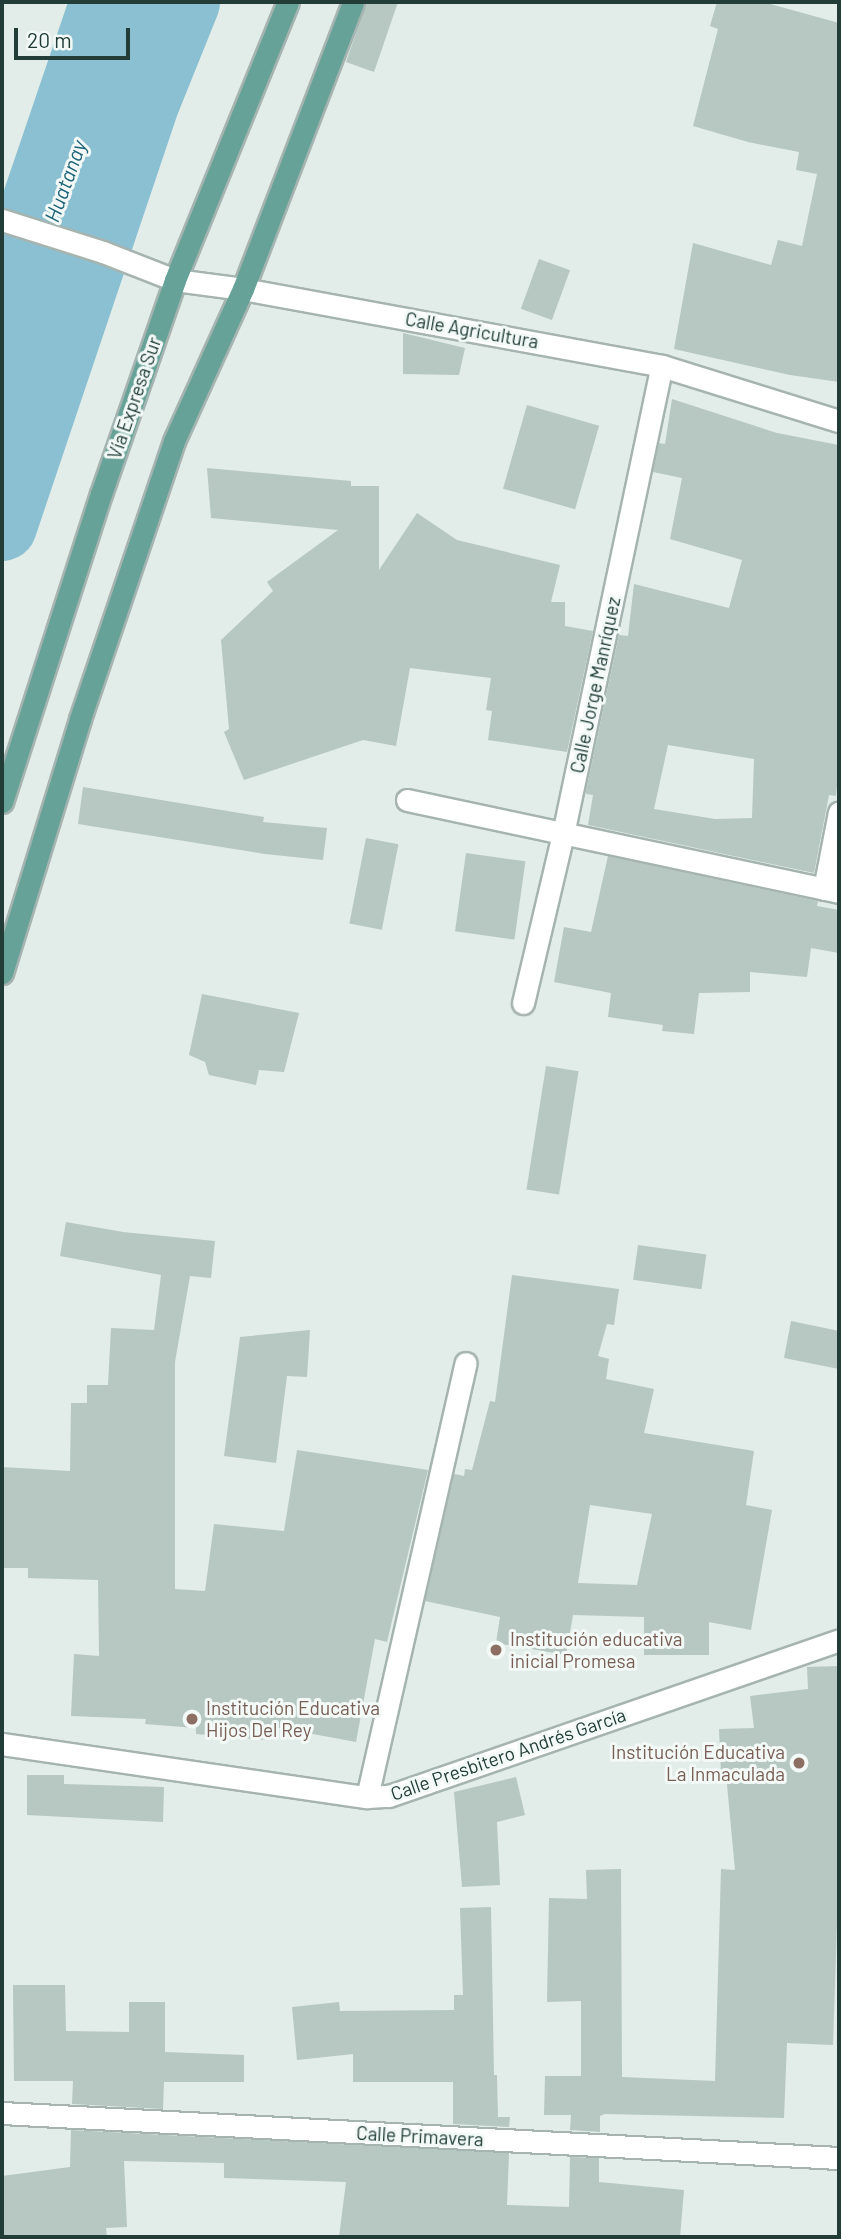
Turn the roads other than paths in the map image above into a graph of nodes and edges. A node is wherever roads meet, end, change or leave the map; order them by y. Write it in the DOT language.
graph roads {
  1 [pos="288,2"];
  2 [pos="353,2"];
  3 [pos="2,220"];
  4 [pos="175,280"];
  5 [pos="243,289"];
  6 [pos="662,366"];
  7 [pos="839,421"];
  8 [pos="407,800"];
  9 [pos="2,802"];
  10 [pos="839,812"];
  11 [pos="563,834"];
  12 [pos="832,891"];
  13 [pos="2,973"];
  14 [pos="523,1003"];
  15 [pos="466,1363"];
  16 [pos="839,1640"];
  17 [pos="2,1744"];
  18 [pos="367,1797"];
  19 [pos="2,2113"];
  20 [pos="839,2158"];
  1 -- 4 [label="main road, Vía Expresa Sur"];
  2 -- 5 [label="main road"];
  3 -- 4 [label="street, Calle Agricultura"];
  4 -- 5 [label="street, Calle Agricultura"];
  4 -- 9 [label="main road, Vía Expresa Sur"];
  5 -- 6 [label="street, Calle Agricultura"];
  5 -- 13 [label="main road"];
  6 -- 7 [label="street, Calle Agricultura"];
  6 -- 11 [label="street, Calle Jorge Manríquez"];
  8 -- 11 [label="street"];
  10 -- 12 [label="street"];
  11 -- 12 [label="street"];
  11 -- 14 [label="street, Calle Jorge Manríquez"];
  15 -- 18 [label="street"];
  16 -- 18 [label="street, Calle Presbitero Andrés García"];
  17 -- 18 [label="street, Calle Presbitero Andrés García"];
  19 -- 20 [label="street, Calle Primavera"];
}
